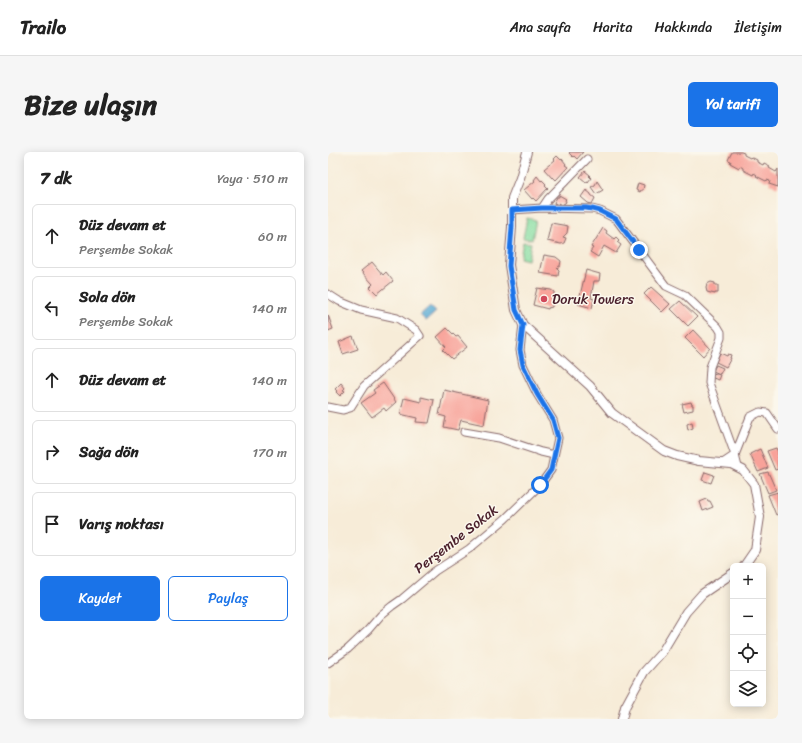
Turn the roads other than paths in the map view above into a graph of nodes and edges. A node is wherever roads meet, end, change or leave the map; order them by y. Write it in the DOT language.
graph roads {
  1 [pos="527,152"];
  2 [pos="587,159"];
  3 [pos="542,208"];
  4 [pos="512,210"];
  5 [pos="328,294"];
  6 [pos="523,325"];
  7 [pos="328,407"];
  8 [pos="778,429"];
  9 [pos="464,432"];
  10 [pos="554,455"];
  11 [pos="734,455"];
  12 [pos="723,463"];
  13 [pos="738,467"];
  14 [pos="746,563"];
  15 [pos="730,575"];
  16 [pos="328,663"];
  17 [pos="622,719"];
  1 -- 4 [label="street"];
  2 -- 3 [label="street"];
  3 -- 4 [label="street"];
  3 -- 11 [label="street"];
  4 -- 6 [label="street"];
  5 -- 7 [label="street"];
  6 -- 10 [label="street, Perşembe Sokak"];
  6 -- 12 [label="street"];
  8 -- 11 [label="street"];
  9 -- 10 [label="street"];
  10 -- 16 [label="street, Perşembe Sokak"];
  11 -- 12 [label="street"];
  11 -- 13 [label="street"];
  12 -- 13 [label="street"];
  13 -- 14 [label="street"];
  15 -- 17 [label="street"];
}
